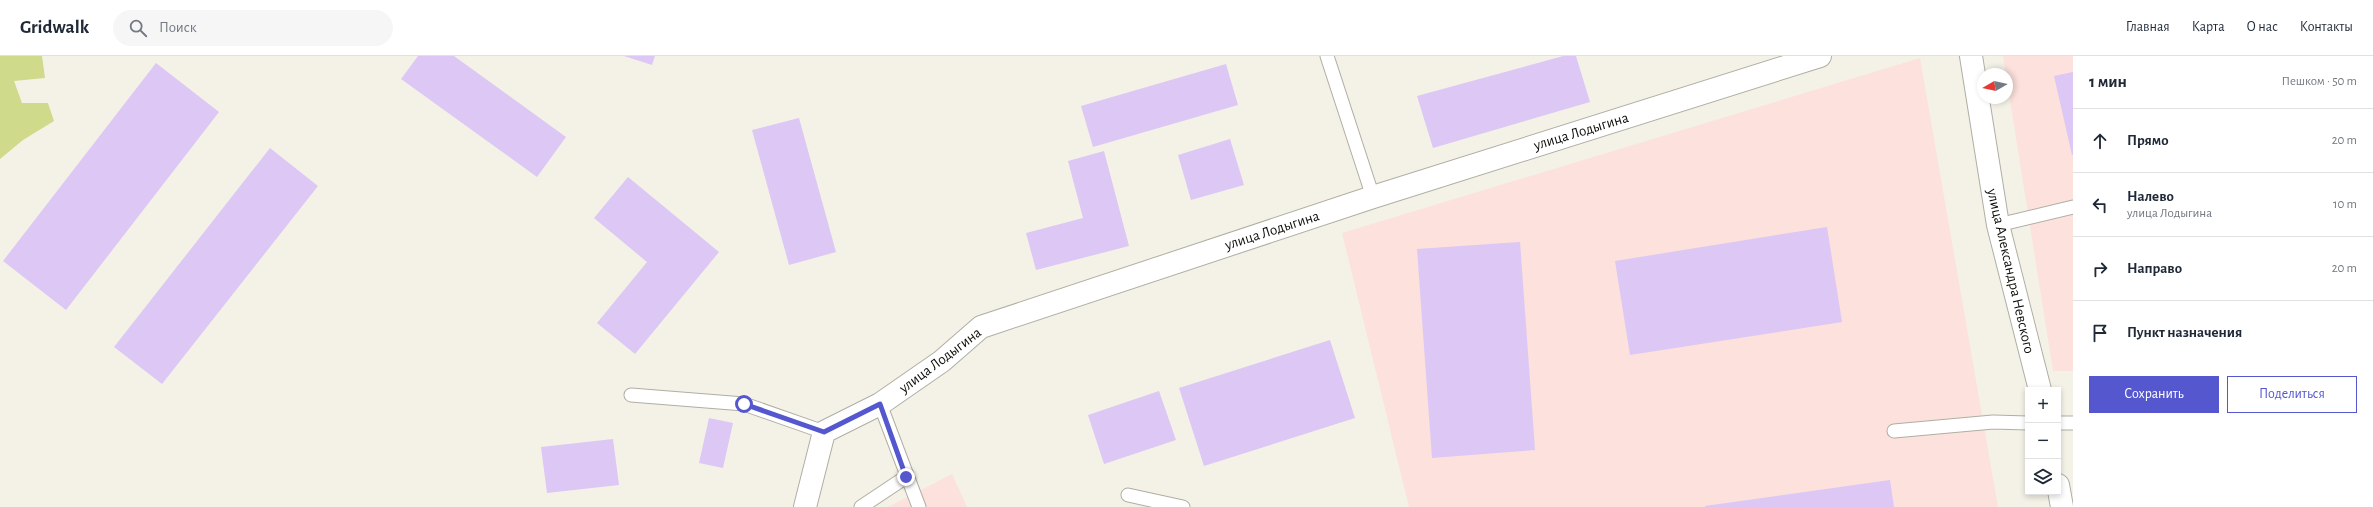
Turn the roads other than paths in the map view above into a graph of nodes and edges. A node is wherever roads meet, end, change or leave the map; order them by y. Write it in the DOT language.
graph roads {
  1 [pos="1327,56"];
  2 [pos="1820,56"];
  3 [pos="1971,56"];
  4 [pos="1373,197"];
  5 [pos="2073,207"];
  6 [pos="1998,225"];
  7 [pos="2039,387"];
  8 [pos="632,395"];
  9 [pos="880,404"];
  10 [pos="2025,423"];
  11 [pos="2061,423"];
  12 [pos="2073,423"];
  13 [pos="1894,431"];
  14 [pos="824,432"];
  15 [pos="906,477"];
  16 [pos="1128,495"];
  17 [pos="2060,495"];
  18 [pos="804,507"];
  19 [pos="861,507"];
  20 [pos="918,507"];
  21 [pos="1184,507"];
  22 [pos="2062,507"];
  1 -- 4 [label="lane"];
  2 -- 4 [label="street, улица Лодыгина"];
  3 -- 6 [label="street, улица Александра Невского"];
  4 -- 9 [label="street, улица Лодыгина"];
  5 -- 6 [label="lane"];
  6 -- 7 [label="street, улица Александра Невского"];
  8 -- 14 [label="lane"];
  9 -- 14 [label="street, улица Лодыгина"];
  9 -- 15 [label="lane"];
  10 -- 13 [label="lane"];
  11 -- 12 [label="lane"];
  14 -- 18 [label="street"];
  15 -- 19 [label="lane"];
  15 -- 20 [label="lane"];
  16 -- 21 [label="lane"];
  17 -- 22 [label="street"];
}
